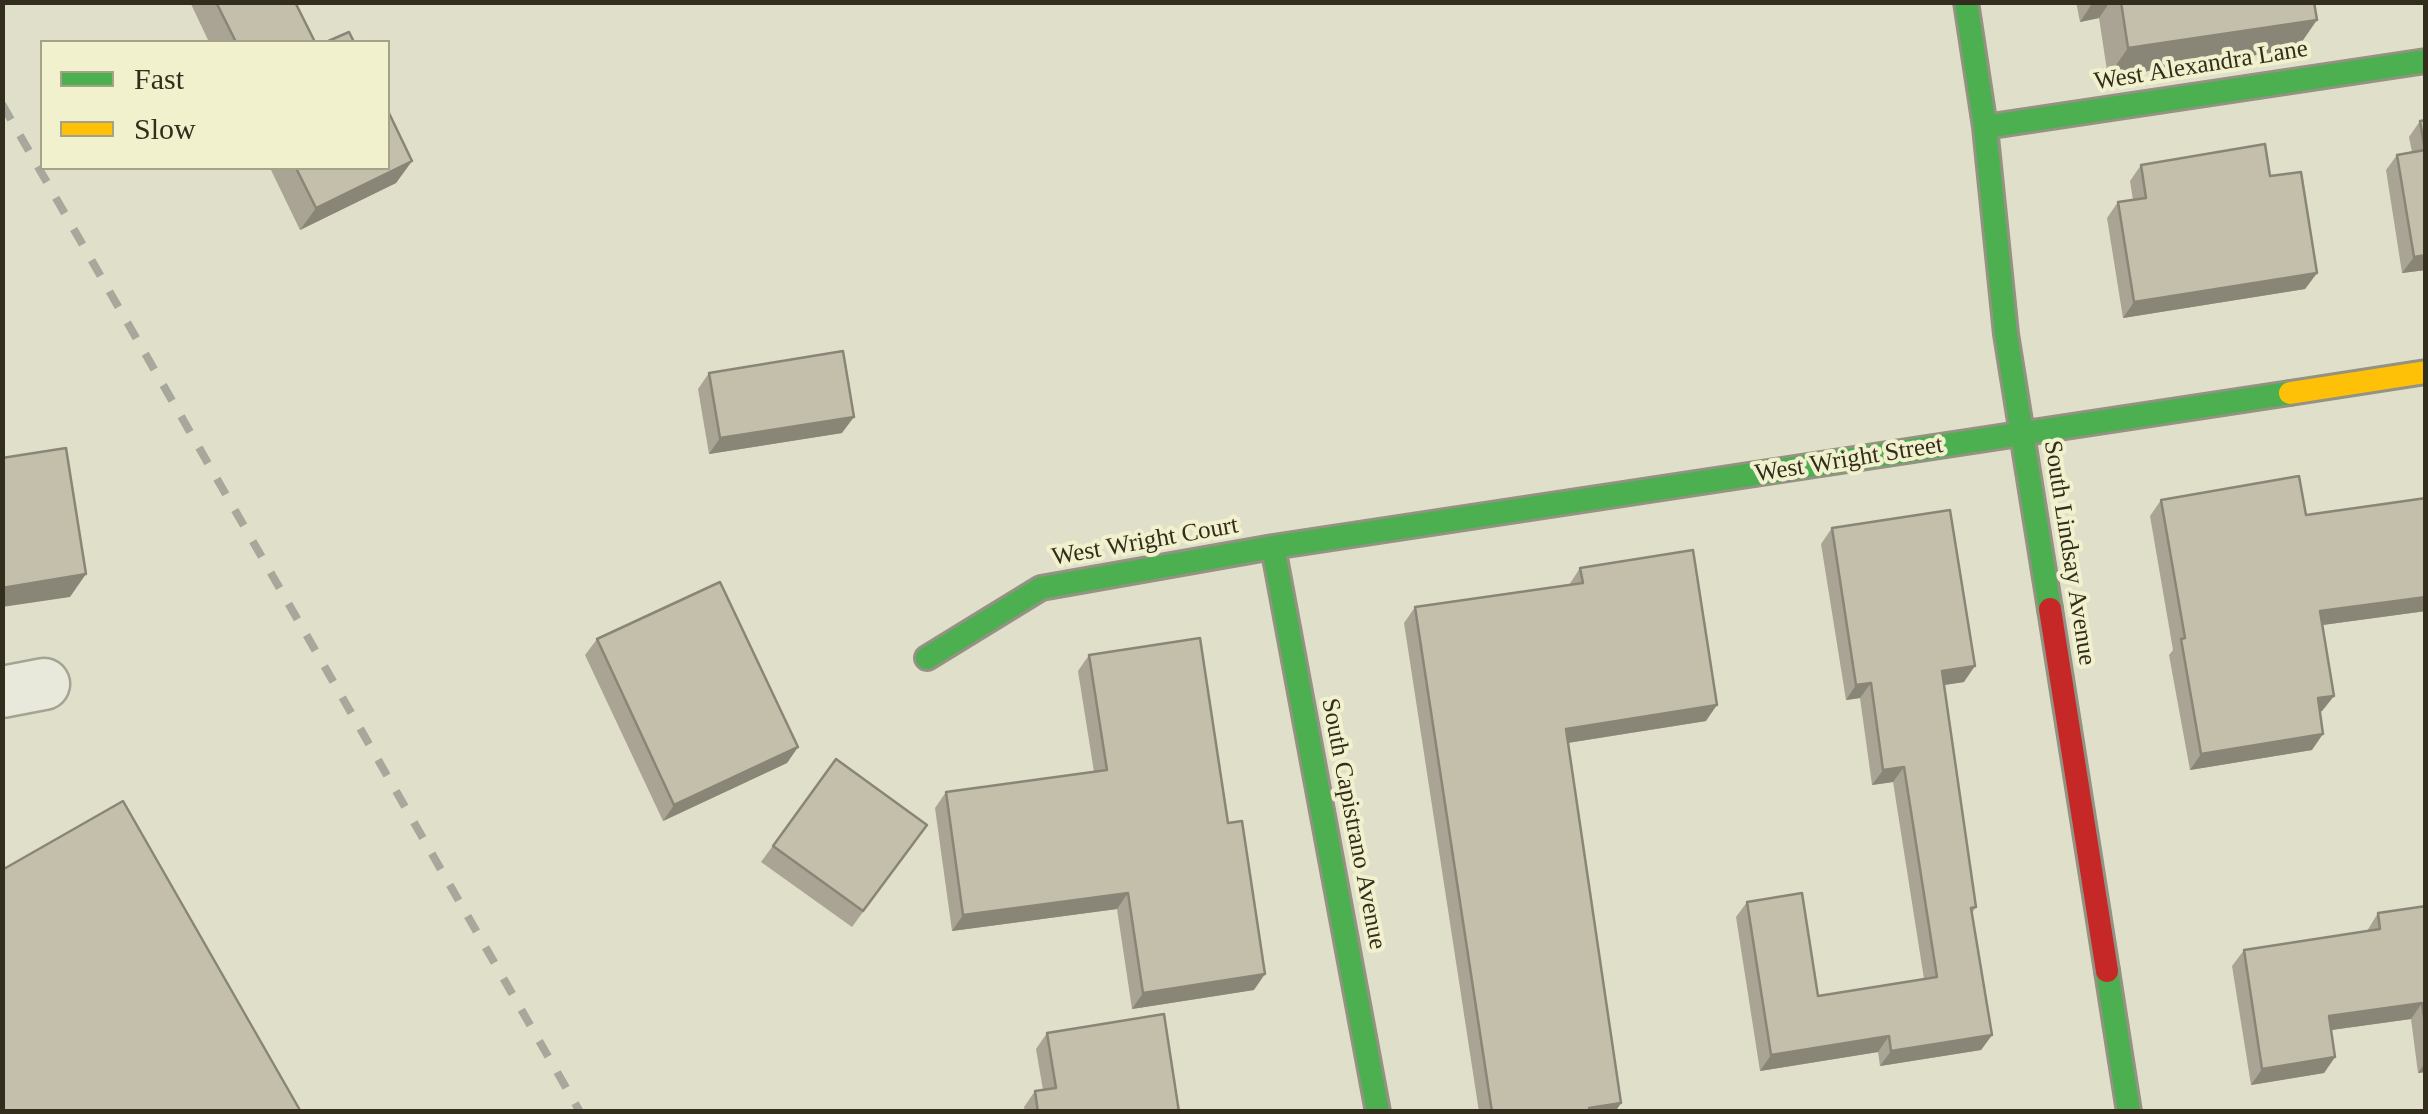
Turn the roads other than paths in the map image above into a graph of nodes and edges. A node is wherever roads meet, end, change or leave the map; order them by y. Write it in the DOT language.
graph roads {
  1 [pos="1966,2"];
  2 [pos="2426,61"];
  3 [pos="1985,127"];
  4 [pos="2426,372"];
  5 [pos="2022,434"];
  6 [pos="1273,547"];
  7 [pos="927,658"];
  8 [pos="1378,1112"];
  9 [pos="2130,1112"];
  1 -- 3 [label="street, South Lindsay Avenue"];
  2 -- 3 [label="street, West Alexandra Lane"];
  3 -- 5 [label="street, South Lindsay Avenue"];
  4 -- 5 [label="street, West Wright Street"];
  5 -- 6 [label="street, West Wright Street"];
  5 -- 9 [label="street, South Lindsay Avenue"];
  6 -- 7 [label="street, West Wright Court"];
  6 -- 8 [label="street, South Capistrano Avenue"];
}
